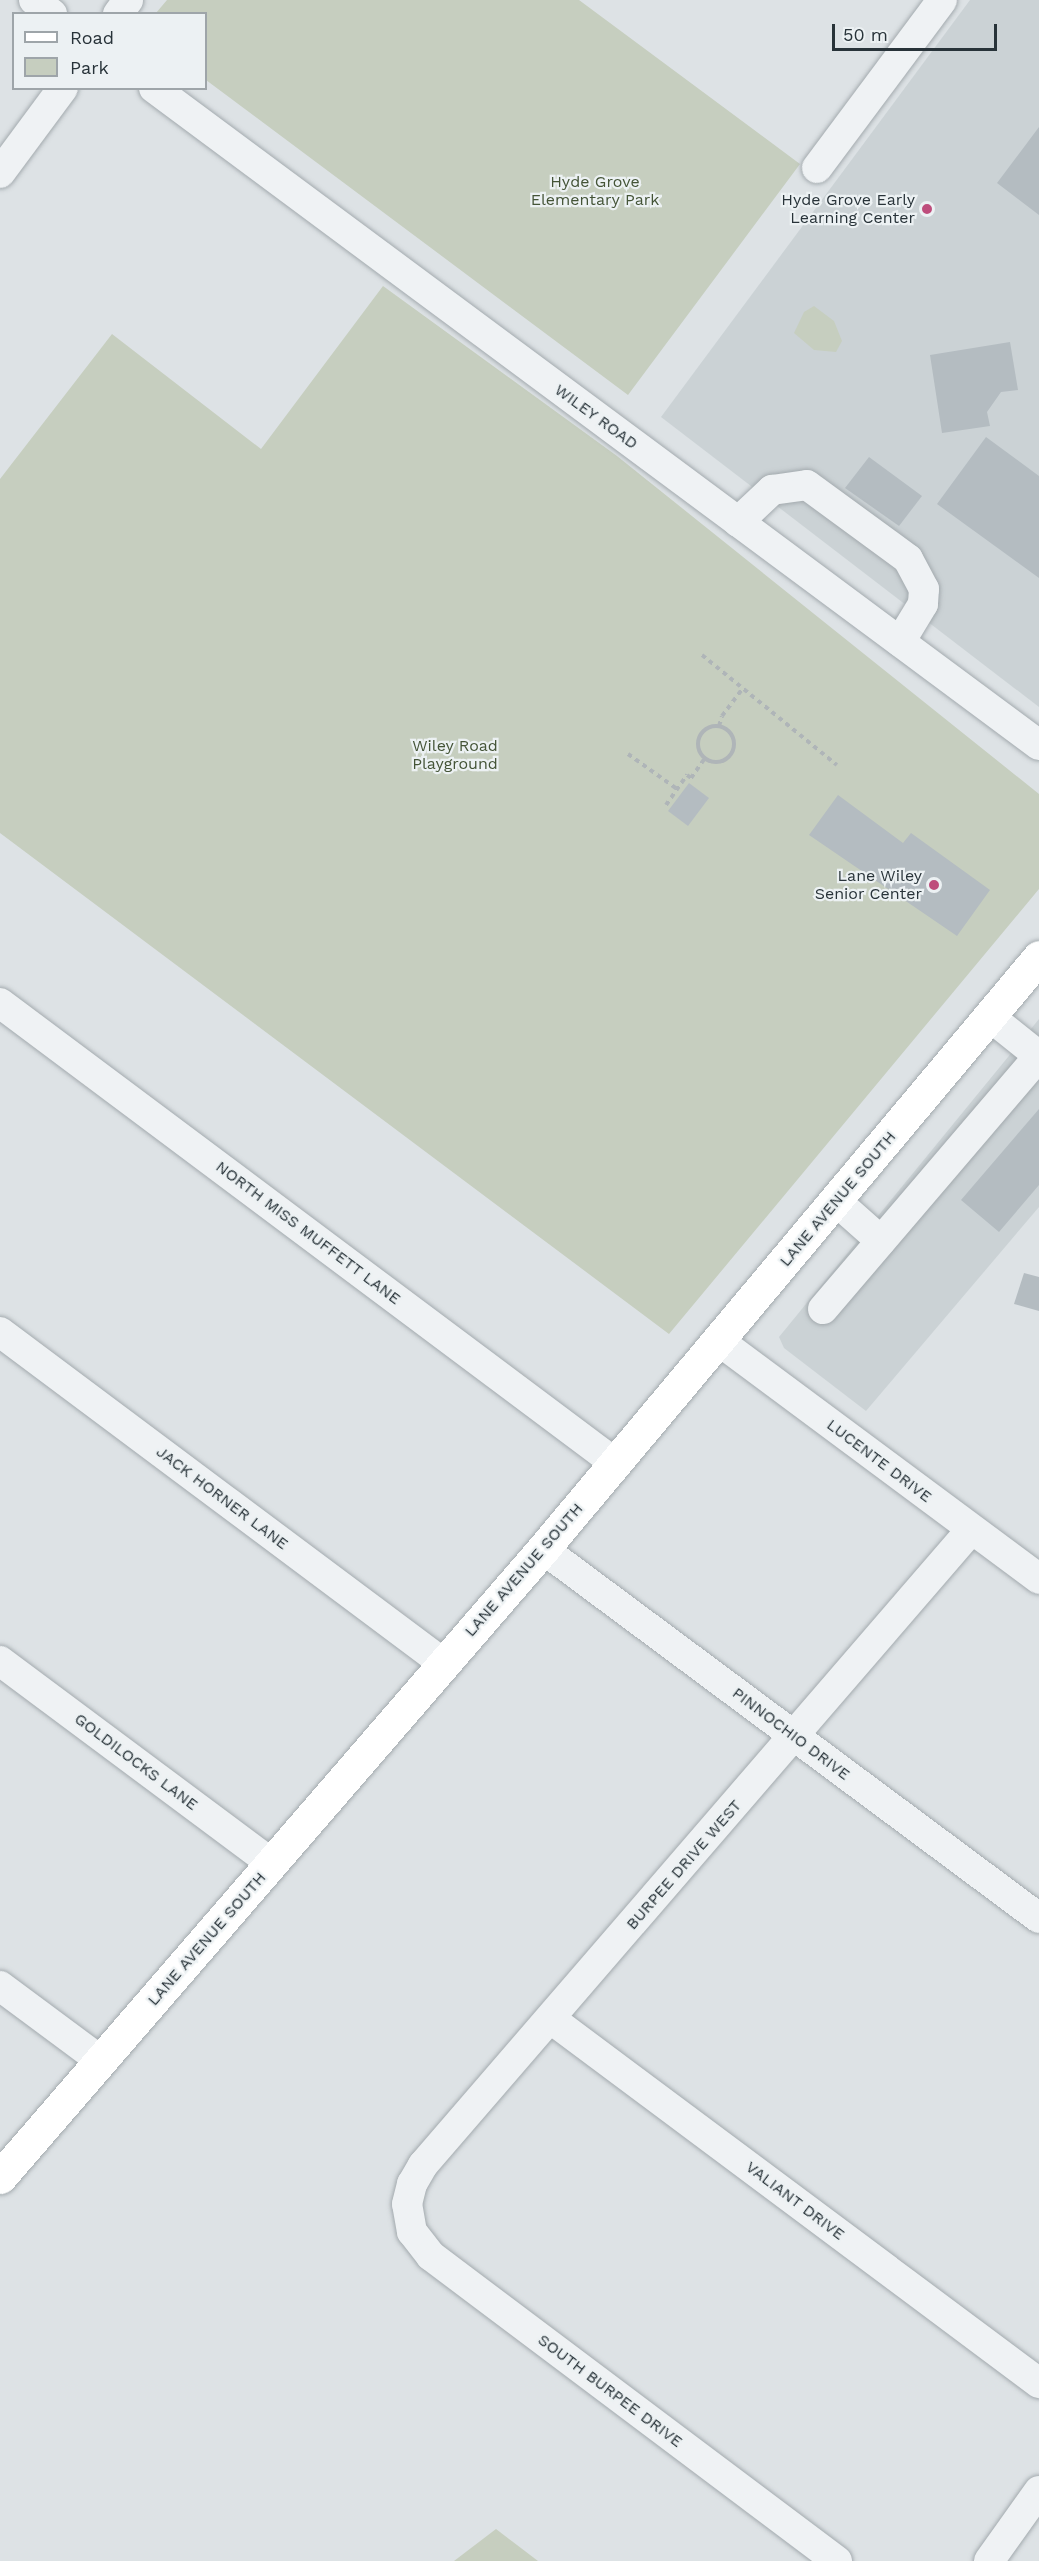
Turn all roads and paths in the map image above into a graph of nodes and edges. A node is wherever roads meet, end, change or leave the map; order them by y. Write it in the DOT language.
graph roads {
  1 [pos="34,0"];
  2 [pos="942,0"];
  3 [pos="49,12"];
  4 [pos="62,90"];
  5 [pos="157,90"];
  6 [pos="817,168"];
  7 [pos="0,173"];
  8 [pos="738,522"];
  9 [pos="900,642"];
  10 [pos="702,655"];
  11 [pos="743,688"];
  12 [pos="719,726"];
  13 [pos="1039,745"];
  14 [pos="628,754"];
  15 [pos="705,758"];
  16 [pos="837,765"];
  17 [pos="677,789"];
  18 [pos="666,805"];
  19 [pos="1039,957"];
  20 [pos="0,1004"];
  21 [pos="989,1016"];
  22 [pos="1039,1056"];
  23 [pos="836,1202"];
  24 [pos="881,1241"];
  25 [pos="823,1309"];
  26 [pos="0,1332"];
  27 [pos="719,1341"];
  28 [pos="615,1463"];
  29 [pos="971,1530"];
  30 [pos="543,1549"];
  31 [pos="1039,1579"];
  32 [pos="0,1660"];
  33 [pos="443,1663"];
  34 [pos="794,1737"];
  35 [pos="272,1864"];
  36 [pos="1039,1918"];
  37 [pos="0,1986"];
  38 [pos="551,2019"];
  39 [pos="101,2061"];
  40 [pos="0,2177"];
  41 [pos="407,2204"];
  42 [pos="1039,2383"];
  43 [pos="1039,2492"];
  44 [pos="837,2561"];
  45 [pos="989,2561"];
  1 -- 3 [label="street"];
  2 -- 6 [label="street"];
  4 -- 7 [label="street"];
  5 -- 8 [label="street, WILEY ROAD"];
  8 -- 9 [label="street, WILEY ROAD"];
  8 -- 9 [label="street"];
  9 -- 13 [label="street, WILEY ROAD"];
  10 -- 11 [label="path"];
  11 -- 12 [label="path"];
  11 -- 16 [label="path"];
  12 -- 15 [label="path"];
  12 -- 15 [label="path"];
  14 -- 17 [label="path"];
  15 -- 17 [label="path"];
  17 -- 18 [label="path"];
  19 -- 21 [label="main road, LANE AVENUE SOUTH"];
  20 -- 28 [label="street, NORTH MISS MUFFETT LANE"];
  21 -- 22 [label="street"];
  21 -- 23 [label="main road, LANE AVENUE SOUTH"];
  22 -- 24 [label="street"];
  23 -- 24 [label="street"];
  23 -- 27 [label="main road, LANE AVENUE SOUTH"];
  24 -- 25 [label="street"];
  26 -- 33 [label="street, JACK HORNER LANE"];
  27 -- 28 [label="main road, LANE AVENUE SOUTH"];
  27 -- 29 [label="street, LUCENTE DRIVE"];
  28 -- 30 [label="main road, LANE AVENUE SOUTH"];
  29 -- 31 [label="street, LUCENTE DRIVE"];
  29 -- 34 [label="street, BURPEE DRIVE WEST"];
  30 -- 33 [label="main road, LANE AVENUE SOUTH"];
  30 -- 34 [label="street, PINNOCHIO DRIVE"];
  32 -- 35 [label="street, GOLDILOCKS LANE"];
  33 -- 35 [label="main road, LANE AVENUE SOUTH"];
  34 -- 36 [label="street, PINNOCHIO DRIVE"];
  34 -- 38 [label="street, BURPEE DRIVE WEST"];
  35 -- 39 [label="main road, LANE AVENUE SOUTH"];
  37 -- 39 [label="street"];
  38 -- 41 [label="street, BURPEE DRIVE WEST"];
  38 -- 42 [label="street, VALIANT DRIVE"];
  39 -- 40 [label="main road, LANE AVENUE SOUTH"];
  41 -- 44 [label="street, SOUTH BURPEE DRIVE"];
  43 -- 45 [label="street"];
}
